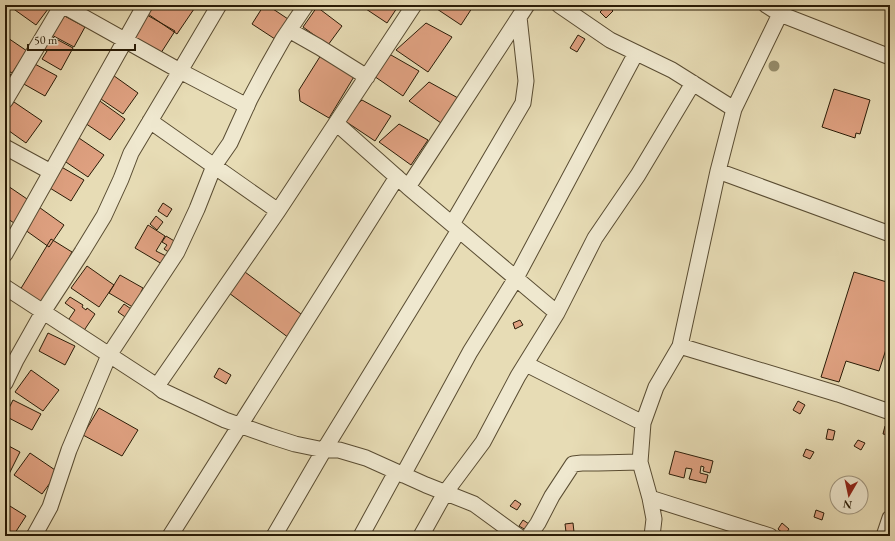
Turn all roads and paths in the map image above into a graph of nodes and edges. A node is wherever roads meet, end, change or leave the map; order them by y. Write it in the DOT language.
graph roads {
  1 [pos="62,5"];
  2 [pos="145,5"];
  3 [pos="219,5"];
  4 [pos="414,5"];
  5 [pos="559,5"];
  6 [pos="766,5"];
  7 [pos="302,6"];
  8 [pos="782,10"];
  9 [pos="523,11"];
  10 [pos="289,30"];
  11 [pos="125,40"];
  12 [pos="636,53"];
  13 [pos="890,57"];
  14 [pos="180,71"];
  15 [pos="367,77"];
  16 [pos="693,83"];
  17 [pos="5,101"];
  18 [pos="247,106"];
  19 [pos="734,109"];
  20 [pos="150,121"];
  21 [pos="336,123"];
  22 [pos="5,147"];
  23 [pos="214,166"];
  24 [pos="718,171"];
  25 [pos="51,172"];
  26 [pos="397,177"];
  27 [pos="408,187"];
  28 [pos="278,211"];
  29 [pos="456,227"];
  30 [pos="890,234"];
  31 [pos="5,254"];
  32 [pos="516,278"];
  33 [pos="5,287"];
  34 [pos="43,312"];
  35 [pos="557,313"];
  36 [pos="680,346"];
  37 [pos="109,355"];
  38 [pos="526,364"];
  39 [pos="5,383"];
  40 [pos="157,386"];
  41 [pos="890,412"];
  42 [pos="643,423"];
  43 [pos="240,426"];
  44 [pos="324,450"];
  45 [pos="640,462"];
  46 [pos="400,473"];
  47 [pos="445,493"];
  48 [pos="650,498"];
  49 [pos="890,518"];
  50 [pos="34,536"];
  51 [pos="170,536"];
  52 [pos="274,536"];
  53 [pos="361,536"];
  54 [pos="421,536"];
  55 [pos="518,536"];
  56 [pos="529,536"];
  57 [pos="652,536"];
  58 [pos="770,536"];
  59 [pos="884,536"];
  1 -- 11 [label="street"];
  1 -- 17 [label="street"];
  2 -- 11 [label="street"];
  3 -- 14 [label="street"];
  4 -- 15 [label="street"];
  5 -- 12 [label="street"];
  6 -- 8 [label="street"];
  7 -- 10 [label="street"];
  8 -- 13 [label="street"];
  8 -- 19 [label="street"];
  9 -- 27 [label="street"];
  9 -- 29 [label="street"];
  10 -- 15 [label="street"];
  10 -- 18 [label="street"];
  11 -- 14 [label="street"];
  11 -- 25 [label="street"];
  12 -- 16 [label="street"];
  12 -- 32 [label="street"];
  14 -- 18 [label="street"];
  14 -- 20 [label="street"];
  15 -- 21 [label="street"];
  16 -- 19 [label="street"];
  16 -- 35 [label="street"];
  18 -- 23 [label="street"];
  19 -- 24 [label="street"];
  20 -- 23 [label="street"];
  20 -- 34 [label="street"];
  21 -- 26 [label="street"];
  21 -- 28 [label="street"];
  22 -- 25 [label="street"];
  23 -- 28 [label="street"];
  23 -- 37 [label="street"];
  24 -- 30 [label="street"];
  24 -- 36 [label="street"];
  25 -- 31 [label="street"];
  26 -- 27 [label="street"];
  26 -- 43 [label="street"];
  27 -- 29 [label="street"];
  28 -- 40 [label="street"];
  29 -- 32 [label="street"];
  29 -- 44 [label="street"];
  32 -- 35 [label="street"];
  32 -- 46 [label="street"];
  33 -- 34 [label="street"];
  34 -- 37 [label="street"];
  34 -- 39 [label="street"];
  35 -- 38 [label="street"];
  36 -- 41 [label="street"];
  36 -- 42 [label="street"];
  37 -- 40 [label="street"];
  37 -- 50 [label="street"];
  38 -- 42 [label="street"];
  38 -- 47 [label="street"];
  40 -- 43 [label="street"];
  42 -- 45 [label="street"];
  43 -- 44 [label="street"];
  43 -- 51 [label="street"];
  44 -- 46 [label="street"];
  44 -- 52 [label="street"];
  45 -- 48 [label="street"];
  45 -- 56 [label="street"];
  46 -- 47 [label="street"];
  46 -- 53 [label="street"];
  47 -- 54 [label="street"];
  47 -- 55 [label="street"];
  48 -- 57 [label="street"];
  48 -- 58 [label="street"];
  49 -- 59 [label="street"];
}
